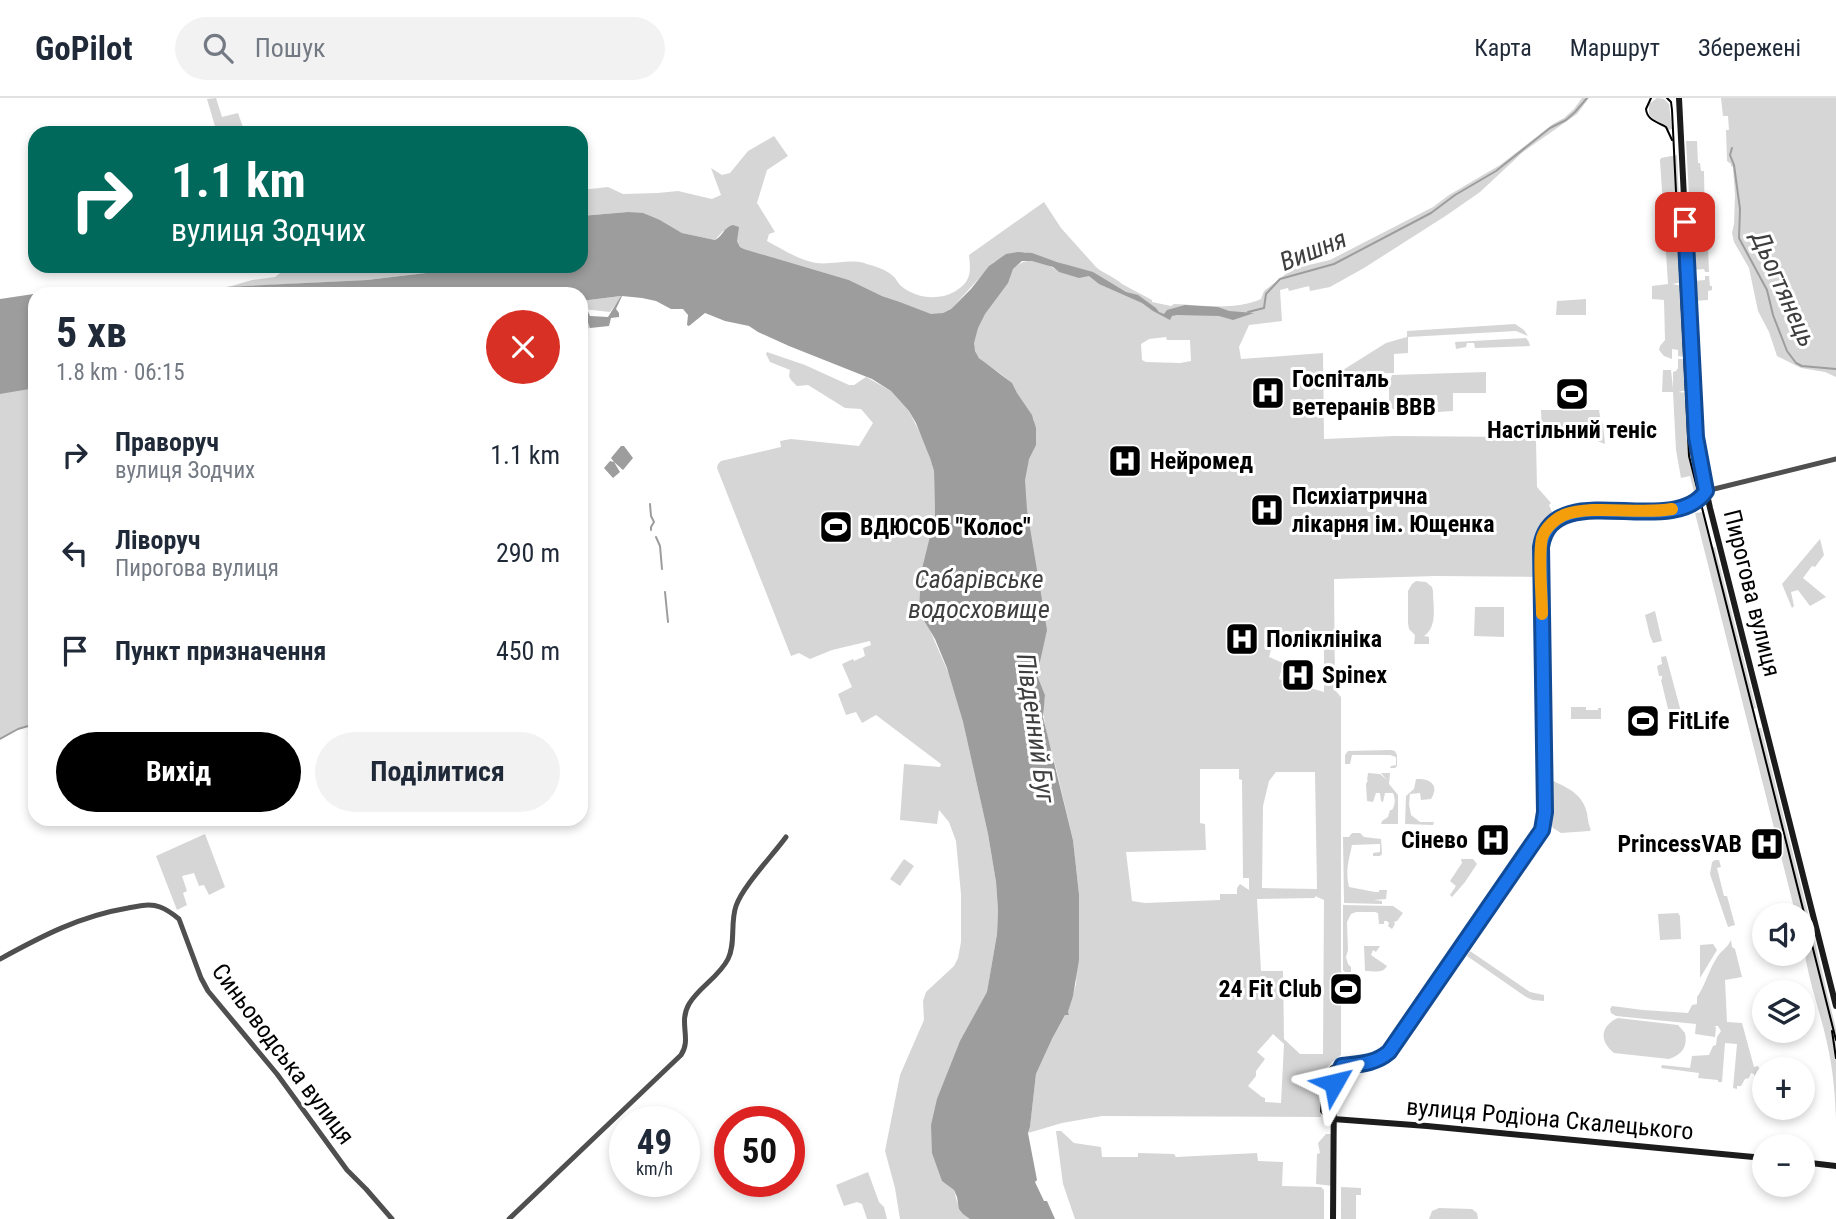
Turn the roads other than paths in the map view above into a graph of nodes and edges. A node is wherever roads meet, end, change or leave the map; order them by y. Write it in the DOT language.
graph roads {
  1 [pos="1679,98"];
  2 [pos="1836,459"];
  3 [pos="1706,491"];
  4 [pos="786,837"];
  5 [pos="0,959"];
  6 [pos="1836,1005"];
  7 [pos="1333,1119"];
  8 [pos="1752,1157"];
  9 [pos="1815,1164"];
  10 [pos="1836,1166"];
  11 [pos="392,1219"];
  12 [pos="509,1219"];
  13 [pos="1334,1219"];
  1 -- 3 [label="main road, Пирогова вулиця"];
  2 -- 3 [label="street"];
  3 -- 6 [label="main road, Пирогова вулиця"];
  3 -- 7 [label="main road"];
  4 -- 12 [label="street"];
  5 -- 11 [label="street, Синьоводська вулиця"];
  7 -- 8 [label="main road, вулиця Родіона Скалецького"];
  7 -- 13 [label="main road"];
  9 -- 10 [label="main road"];
}
